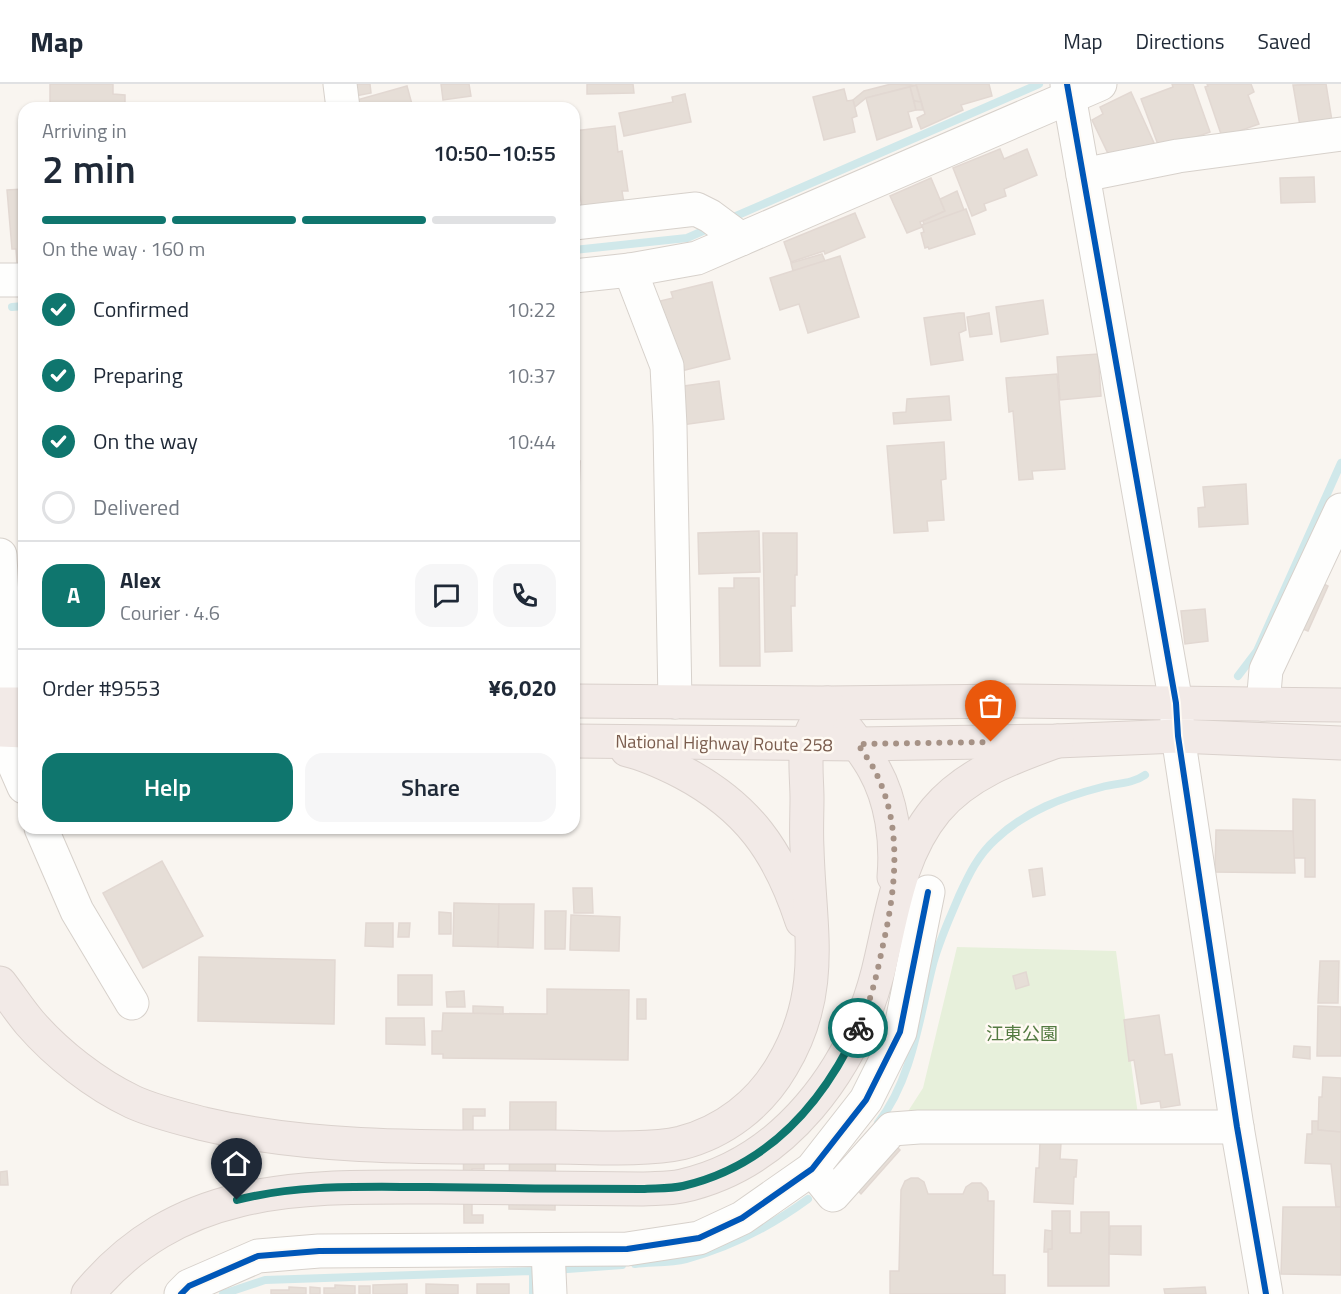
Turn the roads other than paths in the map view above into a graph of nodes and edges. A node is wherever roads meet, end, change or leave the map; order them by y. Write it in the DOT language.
graph roads {
  1 [pos="340,84"];
  2 [pos="1100,84"];
  3 [pos="1068,89"];
  4 [pos="342,102"];
  5 [pos="1341,134"];
  6 [pos="1083,175"];
  7 [pos="580,222"];
  8 [pos="727,229"];
  9 [pos="630,270"];
  10 [pos="580,275"];
  11 [pos="0,280"];
  12 [pos="18,280"];
  13 [pos="1341,510"];
  14 [pos="0,555"];
  15 [pos="580,701"];
  16 [pos="675,702"];
  17 [pos="827,703"];
  18 [pos="1176,703"];
  19 [pos="1263,704"];
  20 [pos="1341,705"];
  21 [pos="10,717"];
  22 [pos="1178,736"];
  23 [pos="580,741"];
  24 [pos="580,741"];
  25 [pos="1057,741"];
  26 [pos="807,743"];
  27 [pos="1341,743"];
  28 [pos="858,744"];
  29 [pos="18,773"];
  30 [pos="44,834"];
  31 [pos="928,892"];
  32 [pos="892,906"];
  33 [pos="811,976"];
  34 [pos="0,983"];
  35 [pos="132,1003"];
  36 [pos="1237,1127"];
  37 [pos="812,1169"];
  38 [pos="549,1271"];
  39 [pos="88,1294"];
  40 [pos="181,1294"];
  41 [pos="1266,1294"];
  1 -- 4 [label="street"];
  2 -- 3 [label="street"];
  3 -- 6 [label="street"];
  3 -- 8 [label="street"];
  5 -- 6 [label="street"];
  6 -- 18 [label="street"];
  7 -- 8 [label="street"];
  8 -- 9 [label="street"];
  9 -- 10 [label="street"];
  9 -- 16 [label="street"];
  11 -- 12 [label="street"];
  13 -- 19 [label="street"];
  14 -- 21 [label="street"];
  15 -- 16 [label="highway"];
  16 -- 17 [label="highway"];
  17 -- 18 [label="highway"];
  17 -- 26 [label="highway"];
  17 -- 28 [label="highway"];
  18 -- 19 [label="highway"];
  18 -- 22 [label="street"];
  19 -- 20 [label="highway"];
  21 -- 29 [label="street"];
  22 -- 25 [label="highway, National Highway Route 258"];
  22 -- 27 [label="highway, National Highway Route 258"];
  22 -- 36 [label="street"];
  23 -- 26 [label="highway, National Highway Route 258"];
  24 -- 33 [label="highway"];
  25 -- 28 [label="highway, National Highway Route 258"];
  25 -- 32 [label="highway"];
  26 -- 28 [label="highway, National Highway Route 258"];
  26 -- 33 [label="highway"];
  28 -- 32 [label="highway"];
  30 -- 35 [label="street"];
  31 -- 37 [label="street"];
  32 -- 39 [label="highway"];
  33 -- 34 [label="highway"];
  36 -- 37 [label="street"];
  36 -- 41 [label="street"];
  37 -- 38 [label="street"];
  38 -- 40 [label="street"];
}
